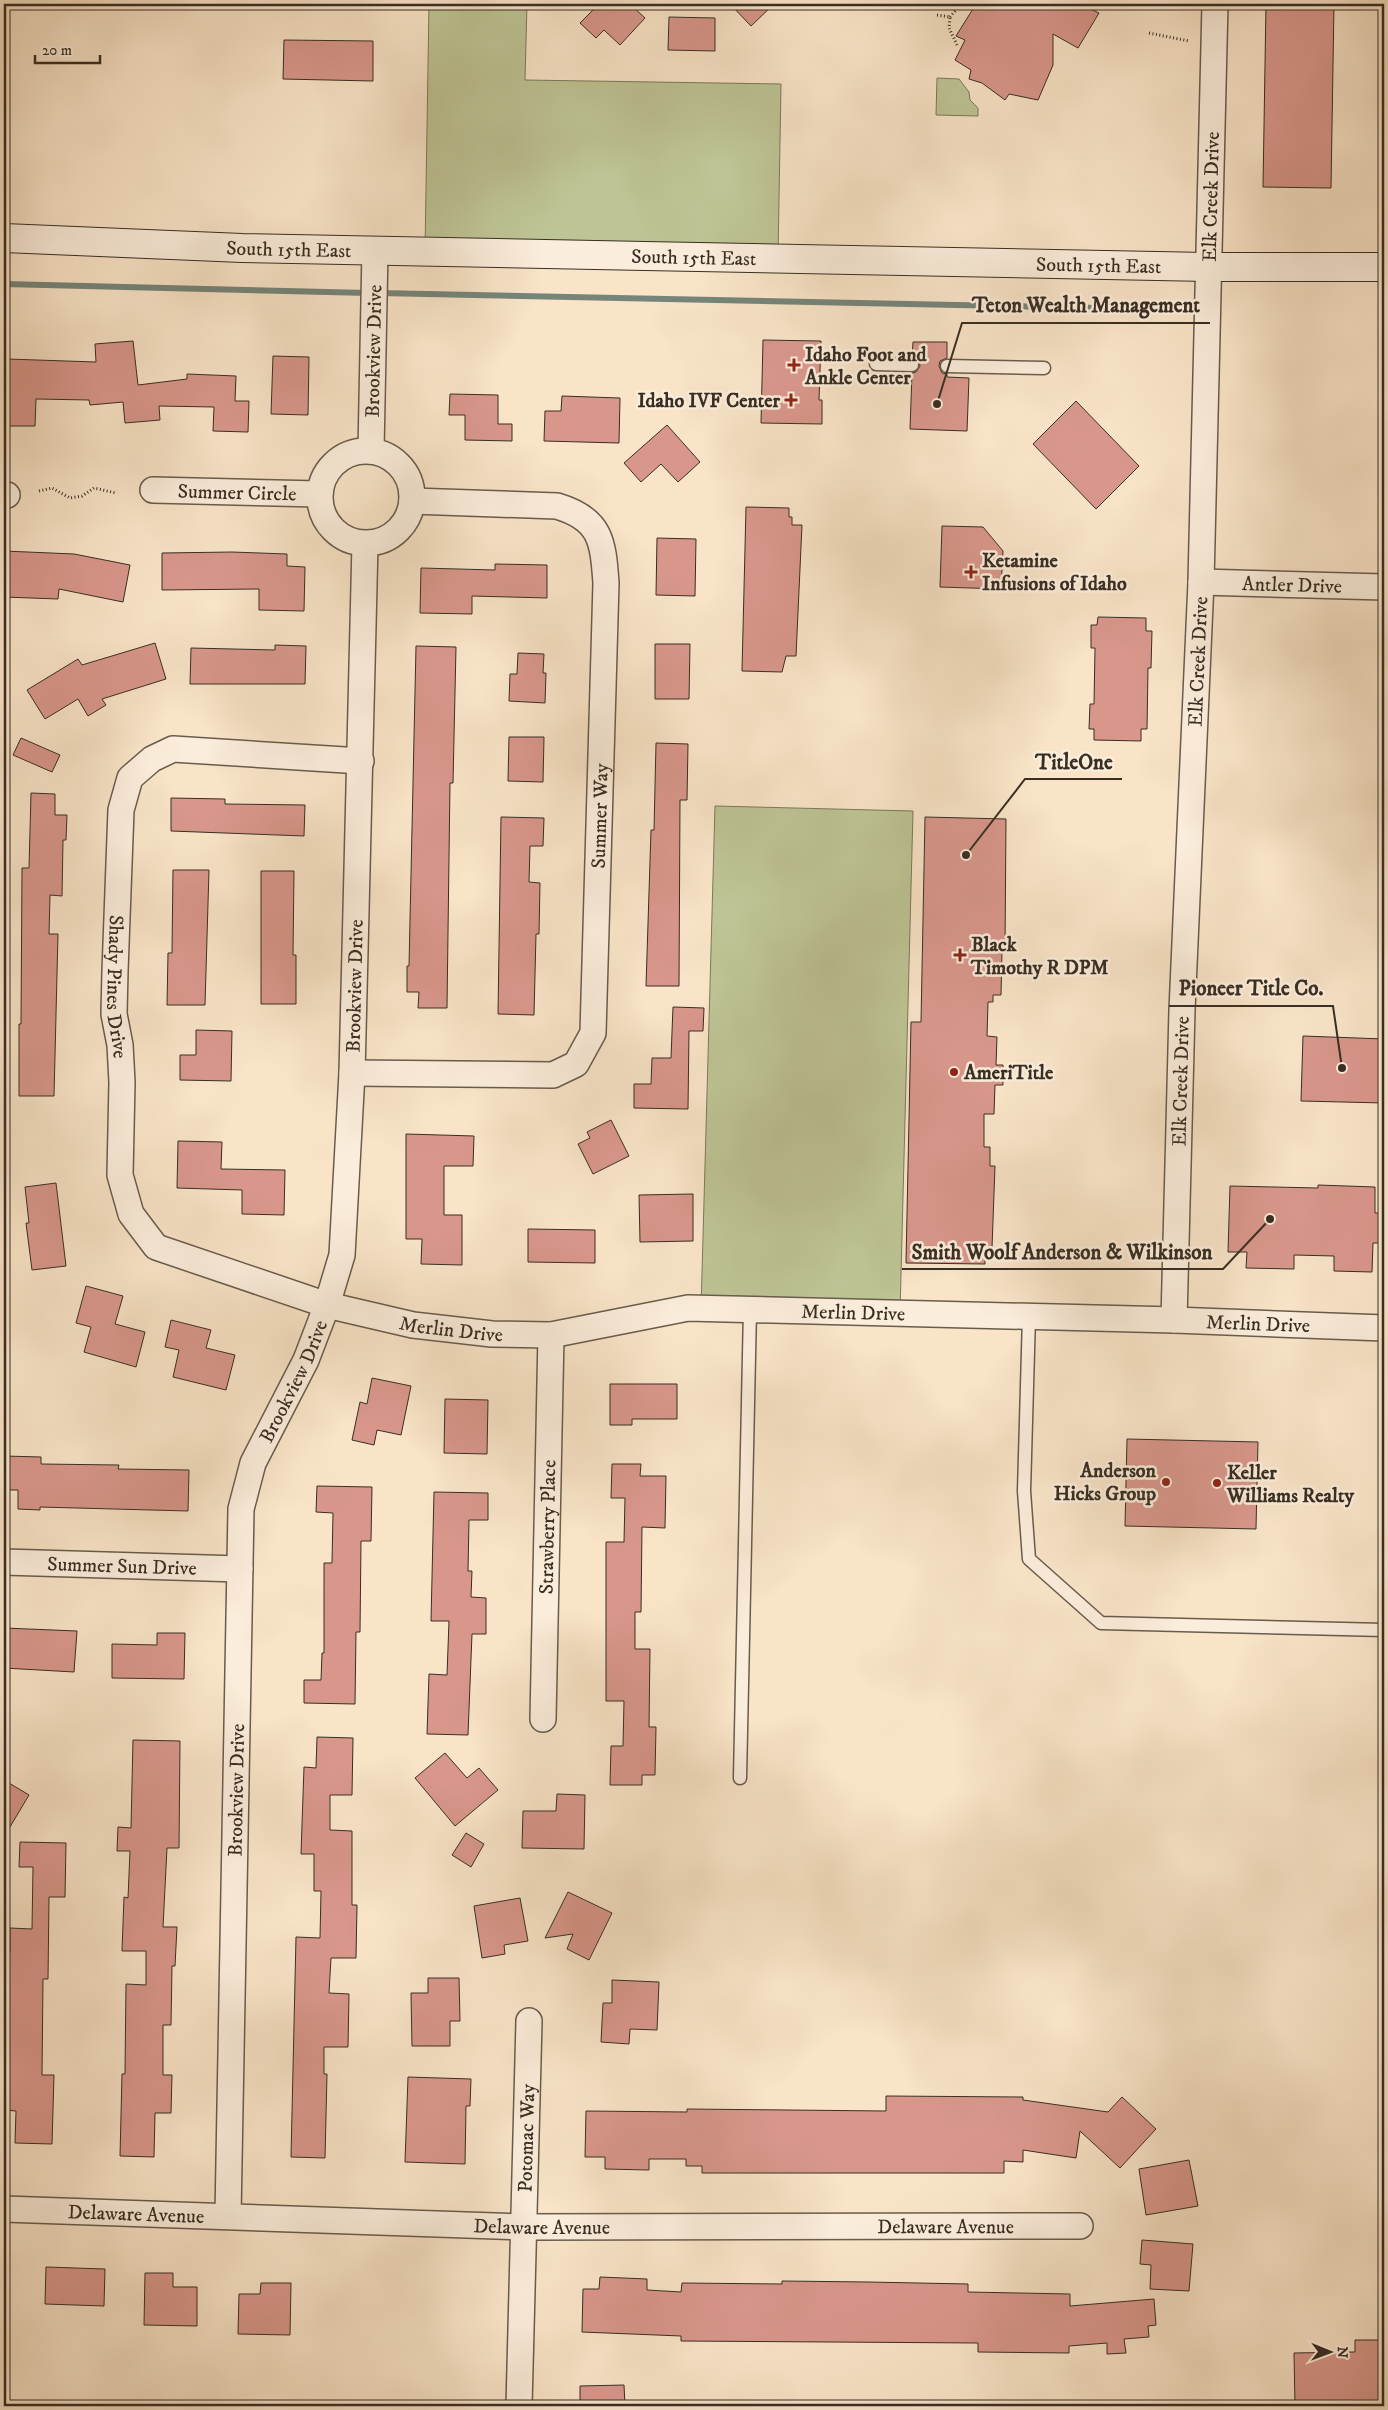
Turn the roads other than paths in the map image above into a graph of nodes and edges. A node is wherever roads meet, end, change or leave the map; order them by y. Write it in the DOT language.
graph roads {
  1 [pos="1215,4"];
  2 [pos="4,238"];
  3 [pos="375,250"];
  4 [pos="1208,266"];
  5 [pos="1384,266"];
  6 [pos="876,364"];
  7 [pos="912,365"];
  8 [pos="947,366"];
  9 [pos="1044,368"];
  10 [pos="371,451"];
  11 [pos="153,490"];
  12 [pos="319,494"];
  13 [pos="412,501"];
  14 [pos="365,544"];
  15 [pos="1201,582"];
  16 [pos="1384,587"];
  17 [pos="361,761"];
  18 [pos="352,1073"];
  19 [pos="327,1305"];
  20 [pos="750,1309"];
  21 [pos="1029,1316"];
  22 [pos="1174,1320"];
  23 [pos="1384,1328"];
  24 [pos="551,1335"];
  25 [pos="4,1562"];
  26 [pos="240,1569"];
  27 [pos="1384,1630"];
  28 [pos="543,1719"];
  29 [pos="740,1778"];
  30 [pos="530,2021"];
  31 [pos="4,2209"];
  32 [pos="228,2216"];
  33 [pos="1080,2226"];
  34 [pos="524,2227"];
  35 [pos="519,2406"];
  1 -- 4 [label="street, Elk Creek Drive"];
  2 -- 3 [label="main road, South 15th East"];
  3 -- 4 [label="main road, South 15th East"];
  3 -- 10 [label="street, Brookview Drive"];
  4 -- 5 [label="main road, South 15th East"];
  4 -- 15 [label="street, Elk Creek Drive"];
  6 -- 7 [label="lane"];
  8 -- 9 [label="lane"];
  10 -- 12 [label="street"];
  10 -- 13 [label="street"];
  11 -- 12 [label="street, Summer Circle"];
  12 -- 14 [label="street"];
  13 -- 14 [label="street"];
  13 -- 18 [label="street, Summer Way"];
  14 -- 17 [label="street, Brookview Drive"];
  15 -- 16 [label="street, Antler Drive"];
  15 -- 22 [label="street, Elk Creek Drive"];
  17 -- 18 [label="street, Brookview Drive"];
  17 -- 19 [label="street, Shady Pines Drive"];
  18 -- 19 [label="street, Brookview Drive"];
  19 -- 24 [label="street, Merlin Drive"];
  19 -- 26 [label="street, Brookview Drive"];
  20 -- 21 [label="street, Merlin Drive"];
  20 -- 24 [label="street, Merlin Drive"];
  20 -- 29 [label="lane"];
  21 -- 22 [label="street, Merlin Drive"];
  21 -- 27 [label="lane"];
  22 -- 23 [label="street, Merlin Drive"];
  24 -- 28 [label="street, Strawberry Place"];
  25 -- 26 [label="street, Summer Sun Drive"];
  26 -- 32 [label="street, Brookview Drive"];
  30 -- 34 [label="street, Potomac Way"];
  31 -- 32 [label="street, Delaware Avenue"];
  32 -- 34 [label="street, Delaware Avenue"];
  33 -- 34 [label="street, Delaware Avenue"];
  34 -- 35 [label="street, Potomac Way"];
}
